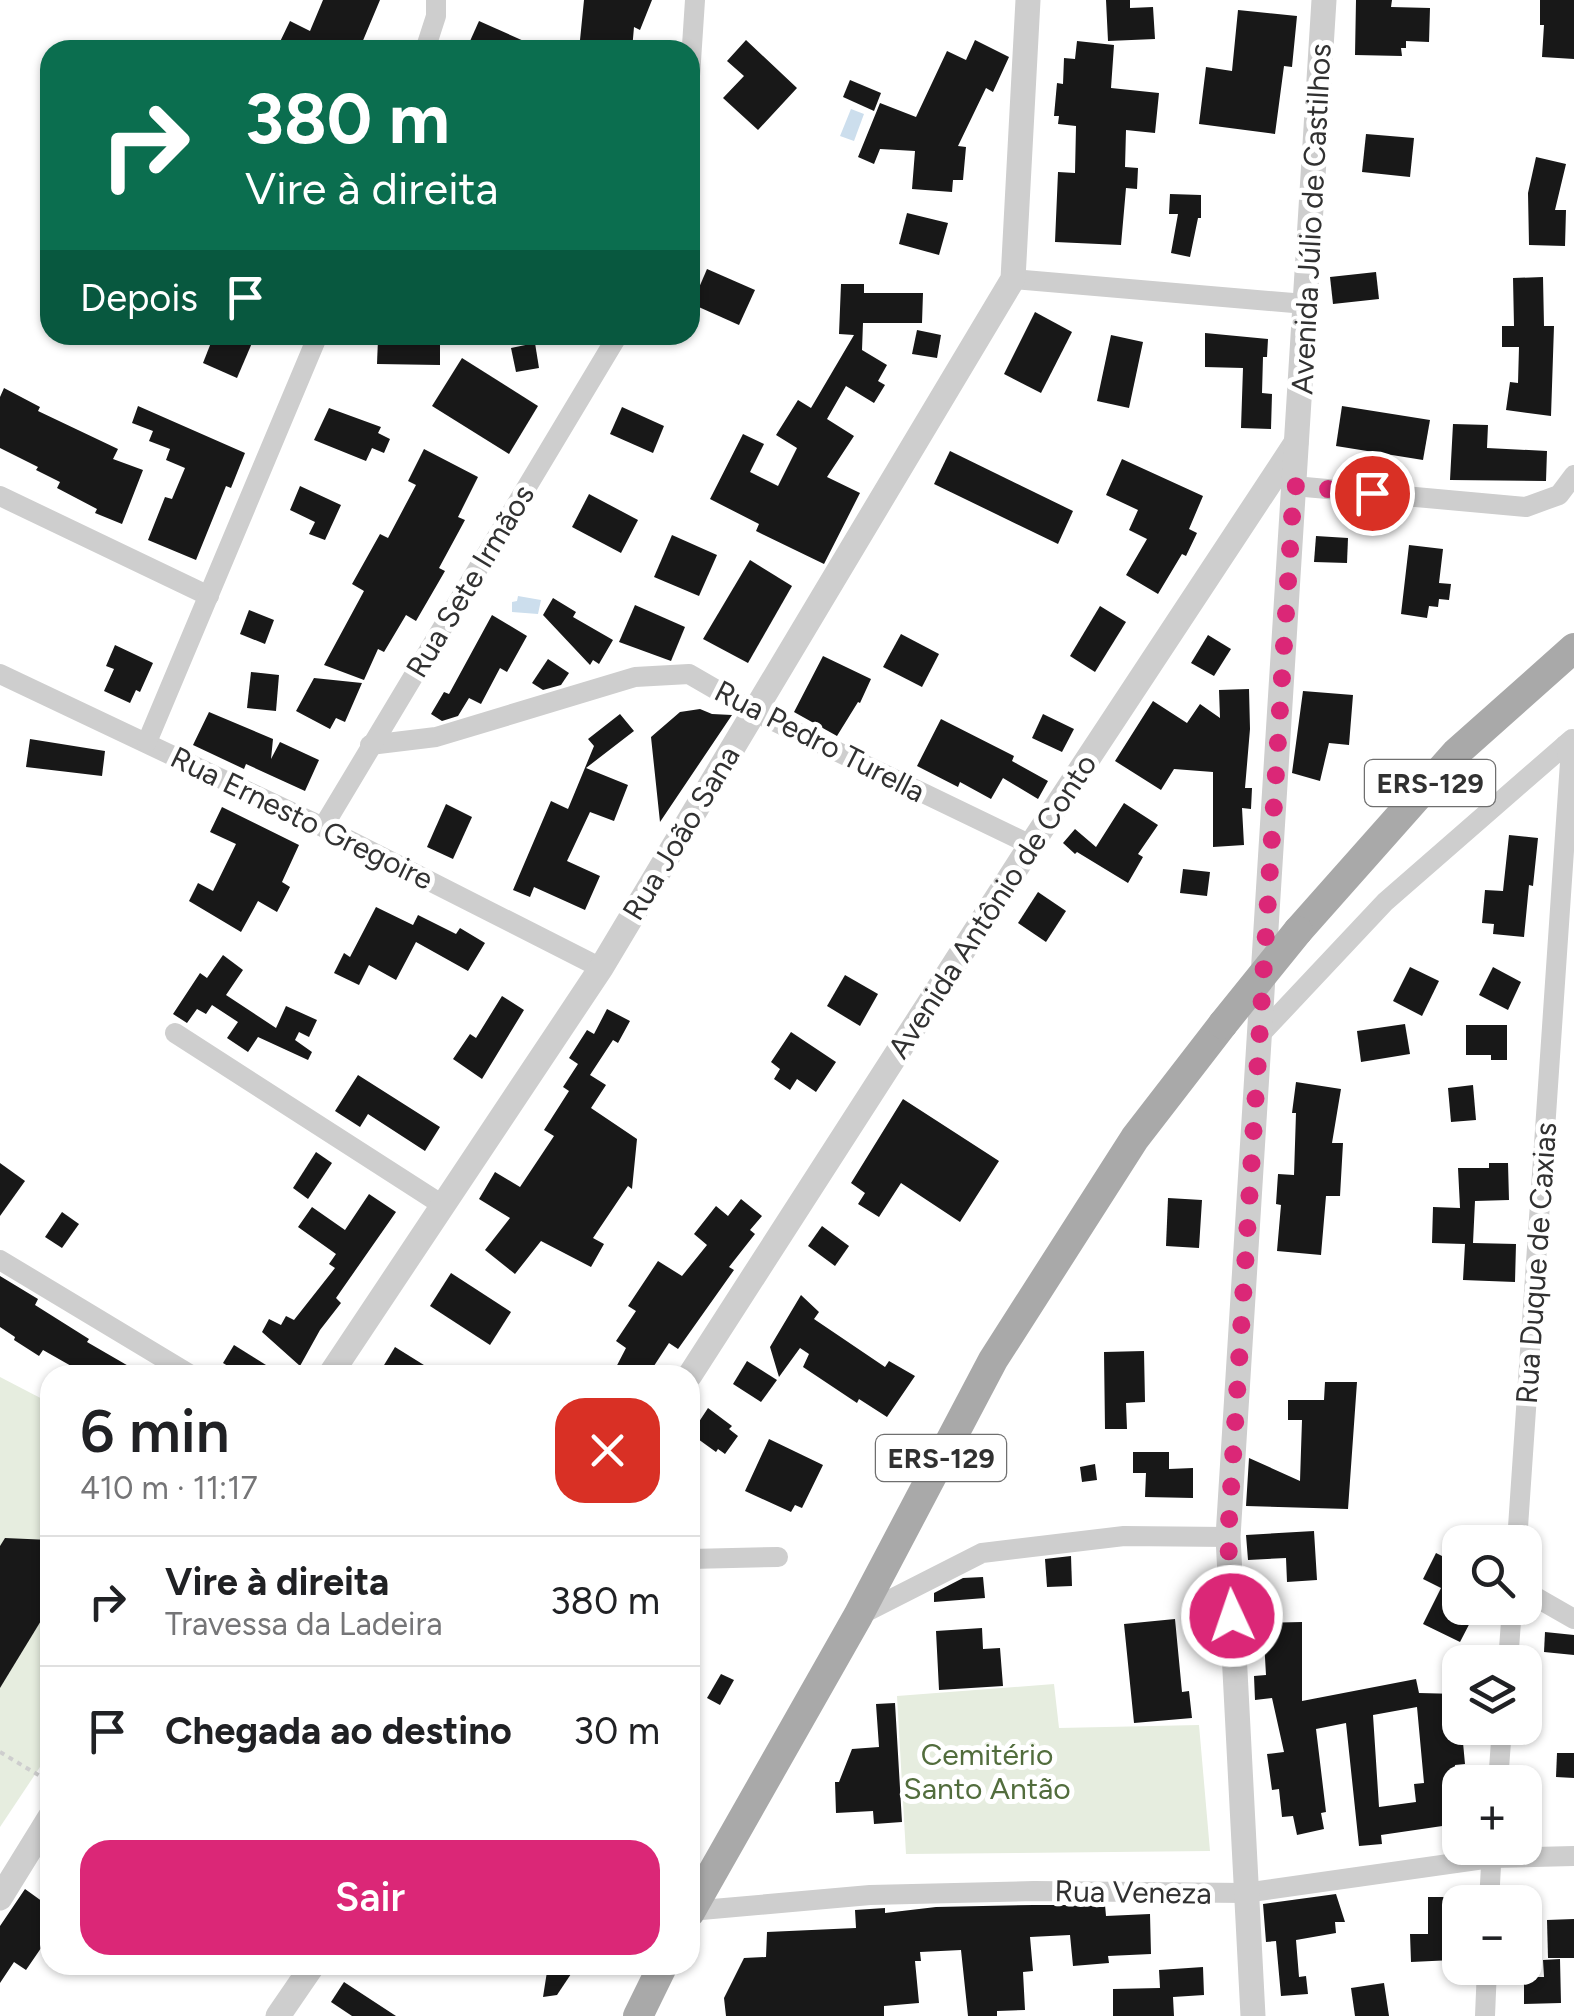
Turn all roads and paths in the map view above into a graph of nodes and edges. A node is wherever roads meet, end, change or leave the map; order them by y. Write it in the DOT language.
graph roads {
  1 [pos="436,0"];
  2 [pos="695,0"];
  3 [pos="1028,0"];
  4 [pos="1324,0"];
  5 [pos="428,40"];
  6 [pos="692,40"];
  7 [pos="1013,279"];
  8 [pos="1306,304"];
  9 [pos="314,345"];
  10 [pos="612,345"];
  11 [pos="1298,439"];
  12 [pos="1574,475"];
  13 [pos="1294,486"];
  14 [pos="0,496"];
  15 [pos="209,596"];
  16 [pos="1574,648"];
  17 [pos="0,674"];
  18 [pos="754,711"];
  19 [pos="1570,741"];
  20 [pos="147,742"];
  21 [pos="370,746"];
  22 [pos="323,827"];
  23 [pos="1031,845"];
  24 [pos="601,968"];
  25 [pos="175,1033"];
  26 [pos="1258,1037"];
  27 [pos="444,1206"];
  28 [pos="0,1260"];
  29 [pos="174,1365"];
  30 [pos="337,1365"];
  31 [pos="696,1365"];
  32 [pos="1518,1525"];
  33 [pos="1228,1537"];
  34 [pos="778,1557"];
  35 [pos="700,1559"];
  36 [pos="1542,1601"];
  37 [pos="858,1616"];
  38 [pos="1574,1619"];
  39 [pos="0,1752"];
  40 [pos="40,1776"];
  41 [pos="40,1833"];
  42 [pos="1542,1855"];
  43 [pos="1574,1856"];
  44 [pos="1442,1861"];
  45 [pos="700,1893"];
  46 [pos="1245,1893"];
  47 [pos="0,1898"];
  48 [pos="700,1910"];
  49 [pos="306,1975"];
  50 [pos="659,1975"];
  51 [pos="1486,1985"];
  52 [pos="278,2016"];
  53 [pos="638,2016"];
  54 [pos="1254,2016"];
  55 [pos="1485,2016"];
  1 -- 5 [label="street"];
  2 -- 6 [label="street"];
  3 -- 7 [label="street"];
  4 -- 8 [label="street, Avenida Júlio de Castilhos"];
  7 -- 8 [label="street"];
  7 -- 18 [label="street, Rua João Sana"];
  8 -- 11 [label="street, Avenida Júlio de Castilhos"];
  9 -- 15 [label="street"];
  10 -- 21 [label="street, Rua Sete Irmãos"];
  11 -- 13 [label="street, Avenida Júlio de Castilhos"];
  11 -- 23 [label="street, Avenida Antônio de Conto"];
  12 -- 13 [label="street"];
  13 -- 26 [label="street, Avenida Júlio de Castilhos"];
  14 -- 15 [label="street"];
  15 -- 20 [label="street"];
  16 -- 37 [label="main road, ERS-129, bridge"];
  17 -- 20 [label="street, Rua Ernesto Gregoire"];
  18 -- 21 [label="street, Rua Pedro Turella"];
  18 -- 23 [label="street, Rua Pedro Turella"];
  18 -- 24 [label="street, Rua João Sana"];
  19 -- 26 [label="street"];
  19 -- 32 [label="street, Rua Duque de Caxias"];
  20 -- 22 [label="street, Rua Ernesto Gregoire"];
  21 -- 22 [label="street, Rua Sete Irmãos"];
  22 -- 24 [label="street, Rua Ernesto Gregoire"];
  23 -- 31 [label="street, Avenida Antônio de Conto"];
  24 -- 27 [label="street, Rua João Sana"];
  25 -- 27 [label="street"];
  26 -- 33 [label="street, Avenida Júlio de Castilhos"];
  27 -- 30 [label="street, Rua João Sana"];
  28 -- 29 [label="street"];
  33 -- 37 [label="street"];
  33 -- 46 [label="street, Avenida Júlio de Castilhos"];
  34 -- 35 [label="street"];
  36 -- 38 [label="street"];
  37 -- 45 [label="main road, ERS-129"];
  39 -- 40 [label="path"];
  41 -- 47 [label="street"];
  42 -- 43 [label="street, Rua Veneza"];
  44 -- 46 [label="street, Rua Veneza"];
  46 -- 48 [label="street, Rua Veneza"];
  46 -- 54 [label="street, Avenida Júlio de Castilhos"];
  49 -- 52 [label="street"];
  50 -- 53 [label="main road"];
  51 -- 55 [label="street"];
}
